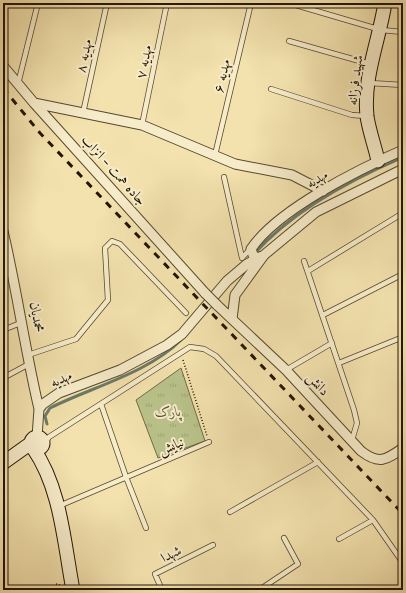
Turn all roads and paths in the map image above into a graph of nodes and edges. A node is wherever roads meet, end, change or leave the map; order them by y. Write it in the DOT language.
graph roads {
  1 [pos="38,3"];
  2 [pos="107,3"];
  3 [pos="167,3"];
  4 [pos="251,3"];
  5 [pos="289,3"];
  6 [pos="385,3"];
  7 [pos="381,30"];
  8 [pos="403,32"];
  9 [pos="289,41"];
  10 [pos="370,64"];
  11 [pos="3,66"];
  12 [pos="368,83"];
  13 [pos="18,84"];
  14 [pos="403,85"];
  15 [pos="271,89"];
  16 [pos="34,103"];
  17 [pos="83,113"];
  18 [pos="367,116"];
  19 [pos="142,125"];
  20 [pos="403,150"];
  21 [pos="215,155"];
  22 [pos="378,161"];
  23 [pos="403,169"];
  24 [pos="224,178"];
  25 [pos="386,178"];
  26 [pos="323,191"];
  27 [pos="403,213"];
  28 [pos="3,231"];
  29 [pos="254,245"];
  30 [pos="261,256"];
  31 [pos="304,261"];
  32 [pos="13,272"];
  33 [pos="308,272"];
  34 [pos="403,274"];
  35 [pos="3,276"];
  36 [pos="217,306"];
  37 [pos="186,313"];
  38 [pos="323,315"];
  39 [pos="232,319"];
  40 [pos="23,322"];
  41 [pos="3,330"];
  42 [pos="403,337"];
  43 [pos="332,343"];
  44 [pos="181,354"];
  45 [pos="28,360"];
  46 [pos="339,363"];
  47 [pos="286,370"];
  48 [pos="3,378"];
  49 [pos="101,404"];
  50 [pos="39,409"];
  51 [pos="352,441"];
  52 [pos="209,442"];
  53 [pos="36,443"];
  54 [pos="403,448"];
  55 [pos="318,462"];
  56 [pos="3,463"];
  57 [pos="126,478"];
  58 [pos="58,507"];
  59 [pos="230,512"];
  60 [pos="373,520"];
  61 [pos="146,528"];
  62 [pos="284,538"];
  63 [pos="339,539"];
  64 [pos="213,545"];
  65 [pos="402,562"];
  66 [pos="68,588"];
  67 [pos="56,590"];
  68 [pos="162,590"];
  69 [pos="259,590"];
  1 -- 13 [label="lane"];
  2 -- 17 [label="lane, مهدیه ۸"];
  3 -- 19 [label="lane, مهدیه ۷"];
  4 -- 21 [label="lane, مهدیه ۶"];
  5 -- 7 [label="lane"];
  6 -- 7 [label="street, شهید فرزانه"];
  7 -- 8 [label="lane"];
  7 -- 10 [label="street, شهید فرزانه"];
  9 -- 10 [label="lane"];
  10 -- 12 [label="street, شهید فرزانه"];
  11 -- 13 [label="street, جاده همت - انزاب"];
  12 -- 14 [label="lane"];
  12 -- 18 [label="street, شهید فرزانه"];
  13 -- 16 [label="street, جاده همت - انزاب"];
  15 -- 18 [label="lane"];
  16 -- 17 [label="street"];
  16 -- 36 [label="street, جاده همت - انزاب, bridge"];
  17 -- 19 [label="street"];
  18 -- 22 [label="street, شهید فرزانه"];
  19 -- 21 [label="street"];
  20 -- 22 [label="street, مهدیه"];
  21 -- 26 [label="street"];
  22 -- 25 [label="street"];
  22 -- 26 [label="street, مهدیه"];
  23 -- 25 [label="street"];
  24 -- 29 [label="lane"];
  25 -- 30 [label="street"];
  26 -- 29 [label="street, مهدیه"];
  27 -- 33 [label="lane"];
  28 -- 32 [label="street, محمدیان"];
  29 -- 30 [label="street"];
  30 -- 39 [label="street"];
  30 -- 50 [label="street, مهدیه"];
  31 -- 33 [label="lane"];
  32 -- 35 [label="lane"];
  32 -- 40 [label="street, محمدیان"];
  33 -- 38 [label="lane"];
  34 -- 38 [label="lane"];
  36 -- 39 [label="street, دانش"];
  37 -- 45 [label="lane"];
  38 -- 43 [label="lane"];
  39 -- 47 [label="street, دانش"];
  40 -- 41 [label="lane"];
  40 -- 45 [label="street, محمدیان"];
  42 -- 46 [label="lane"];
  43 -- 46 [label="lane"];
  43 -- 47 [label="lane"];
  44 -- 49 [label="lane"];
  44 -- 52 [label="path"];
  44 -- 55 [label="lane"];
  45 -- 48 [label="lane"];
  45 -- 50 [label="street, محمدیان"];
  46 -- 51 [label="lane"];
  47 -- 51 [label="street, دانش"];
  49 -- 53 [label="lane"];
  49 -- 57 [label="lane"];
  50 -- 53 [label="street"];
  51 -- 54 [label="street, دانش"];
  52 -- 57 [label="lane, نیایش"];
  53 -- 56 [label="street"];
  53 -- 58 [label="street"];
  55 -- 59 [label="lane"];
  55 -- 60 [label="lane"];
  57 -- 58 [label="lane, نیایش"];
  57 -- 61 [label="lane"];
  58 -- 66 [label="street"];
  60 -- 63 [label="lane"];
  60 -- 65 [label="lane"];
  62 -- 69 [label="lane"];
  64 -- 68 [label="lane, شهدا"];
  66 -- 67 [label="path"];
}
